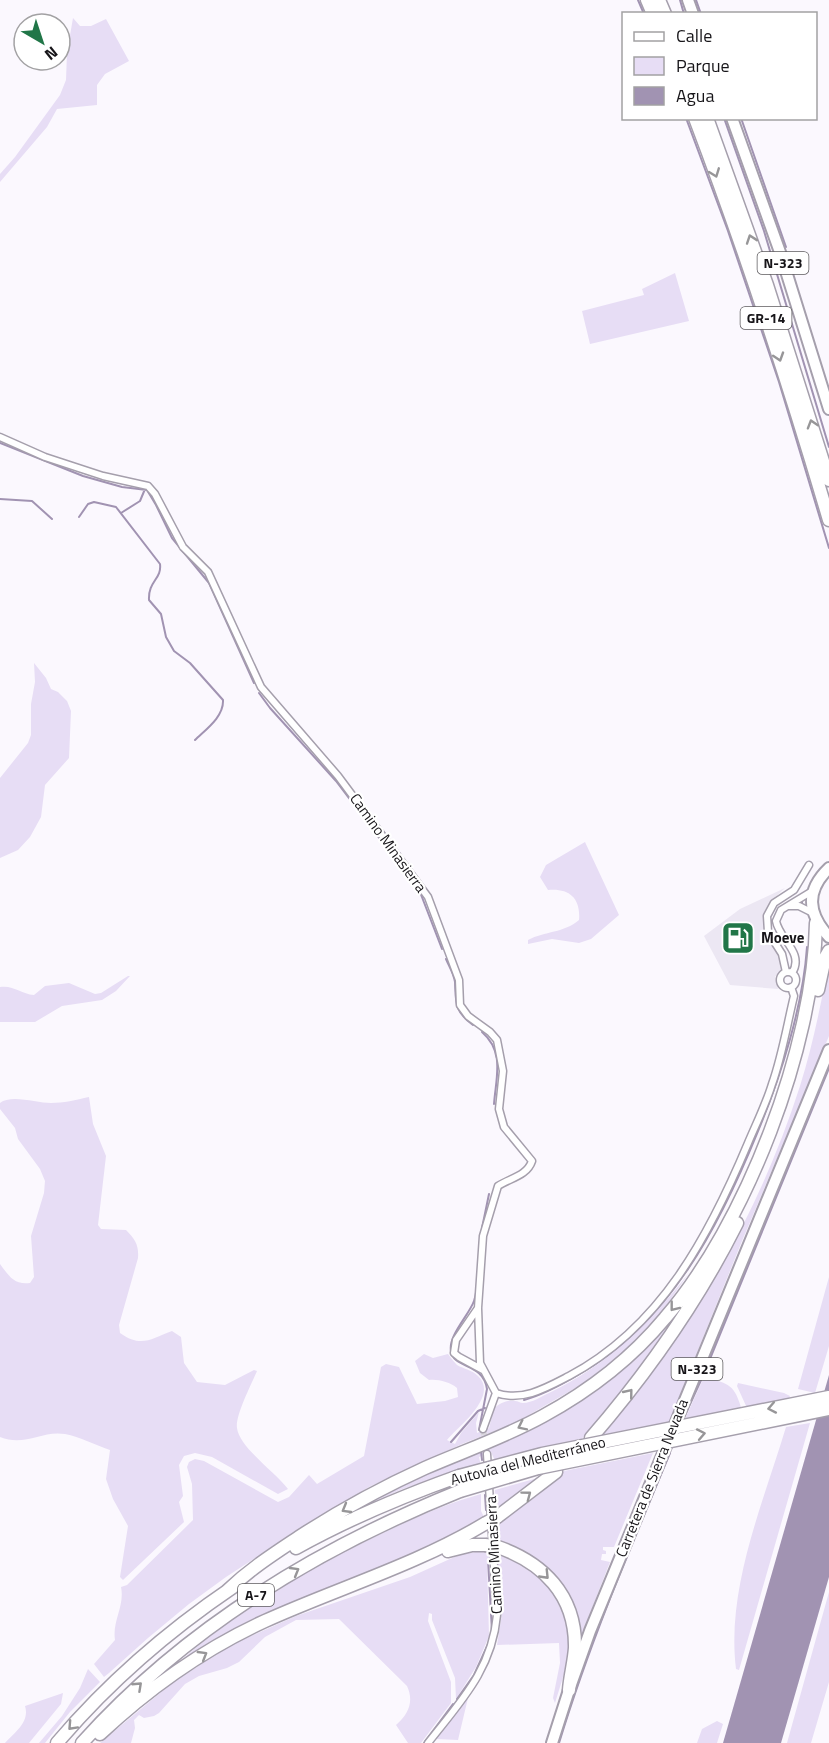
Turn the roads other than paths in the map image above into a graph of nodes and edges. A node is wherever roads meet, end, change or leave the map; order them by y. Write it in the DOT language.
graph roads {
  1 [pos="696,120"];
  2 [pos="707,120"];
  3 [pos="733,120"];
  4 [pos="829,409"];
  5 [pos="0,437"];
  6 [pos="829,480"];
  7 [pos="829,519"];
  8 [pos="809,865"];
  9 [pos="829,868"];
  10 [pos="814,890"];
  11 [pos="786,906"];
  12 [pos="815,918"];
  13 [pos="829,937"];
  14 [pos="829,951"];
  15 [pos="789,973"];
  16 [pos="791,987"];
  17 [pos="829,1050"];
  18 [pos="478,1308"];
  19 [pos="483,1370"];
  20 [pos="496,1393"];
  21 [pos="829,1397"];
  22 [pos="829,1409"];
  23 [pos="483,1429"];
  24 [pos="591,1438"];
  25 [pos="487,1454"];
  26 [pos="556,1472"];
  27 [pos="404,1565"];
  28 [pos="227,1591"];
  29 [pos="569,1690"];
  30 [pos="57,1743"];
  31 [pos="82,1743"];
  32 [pos="91,1743"];
  33 [pos="428,1743"];
  34 [pos="552,1743"];
  1 -- 7 [label="highway, GR-14, one-way"];
  6 -- 2 [label="highway, GR-14, one-way"];
  3 -- 4 [label="highway, N-323"];
  5 -- 18 [label="street, Camino Minasierra"];
  8 -- 15 [label="street"];
  9 -- 10 [label="highway"];
  10 -- 11 [label="street"];
  10 -- 12 [label="highway"];
  11 -- 12 [label="street"];
  11 -- 15 [label="street"];
  12 -- 13 [label="highway"];
  12 -- 28 [label="highway, one-way"];
  24 -- 14 [label="highway, one-way"];
  15 -- 16 [label="street"];
  15 -- 16 [label="street"];
  16 -- 20 [label="street"];
  17 -- 29 [label="highway, Carretera de Sierra Nevada / N-323"];
  18 -- 19 [label="street, Camino Minasierra"];
  18 -- 19 [label="street"];
  19 -- 20 [label="street, Camino Minasierra"];
  20 -- 23 [label="street"];
  21 -- 28 [label="highway, Autovía del Mediterráneo / A-7, one-way, bridge"];
  31 -- 22 [label="highway, Autovía del Mediterráneo / A-7, one-way, bridge"];
  25 -- 33 [label="street, Camino Minasierra"];
  27 -- 26 [label="highway, one-way, bridge"];
  27 -- 29 [label="highway, one-way"];
  32 -- 27 [label="highway, one-way"];
  28 -- 30 [label="highway, Autovía del Mediterráneo / A-7, one-way"];
  29 -- 34 [label="highway, Carretera de Sierra Nevada / N-323"];
}
